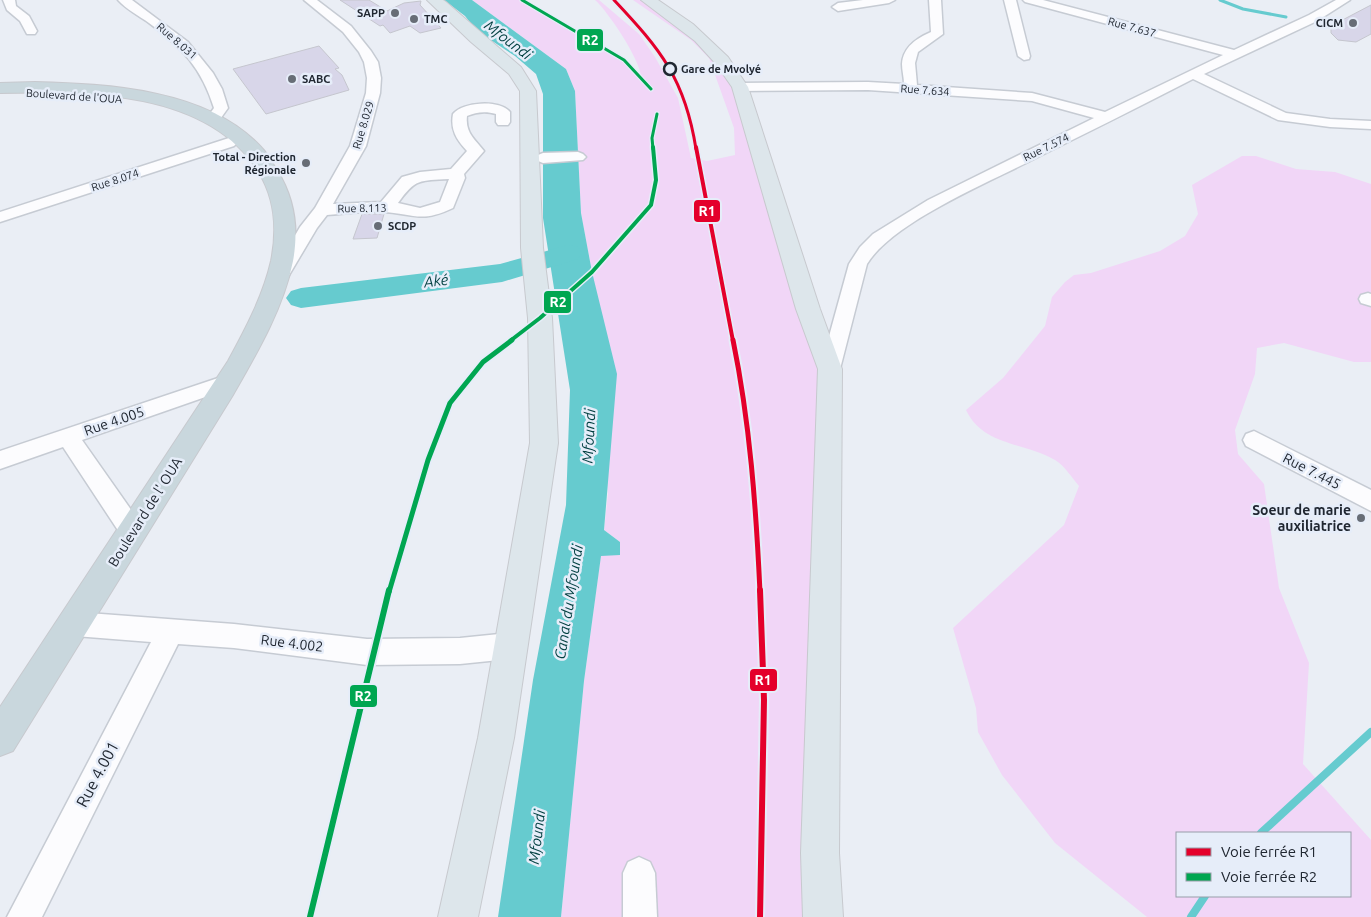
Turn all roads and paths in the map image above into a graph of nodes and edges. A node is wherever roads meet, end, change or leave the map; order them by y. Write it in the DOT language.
graph roads {
  1 [pos="9,0"];
  2 [pos="124,0"];
  3 [pos="310,0"];
  4 [pos="434,0"];
  5 [pos="648,0"];
  6 [pos="889,0"];
  7 [pos="935,0"];
  8 [pos="1010,0"];
  9 [pos="1344,0"];
  10 [pos="1034,1"];
  11 [pos="838,7"];
  12 [pos="31,31"];
  13 [pos="1235,54"];
  14 [pos="1024,56"];
  15 [pos="1193,74"];
  16 [pos="740,87"];
  17 [pos="0,88"];
  18 [pos="909,89"];
  19 [pos="0,93"];
  20 [pos="1107,117"];
  21 [pos="213,119"];
  22 [pos="503,122"];
  23 [pos="1371,125"];
  24 [pos="229,142"];
  25 [pos="578,157"];
  26 [pos="543,158"];
  27 [pos="456,173"];
  28 [pos="386,206"];
  29 [pos="322,210"];
  30 [pos="0,217"];
  31 [pos="276,281"];
  32 [pos="830,369"];
  33 [pos="228,382"];
  34 [pos="68,437"];
  35 [pos="1254,440"];
  36 [pos="0,460"];
  37 [pos="1371,501"];
  38 [pos="132,531"];
  39 [pos="75,624"];
  40 [pos="171,631"];
  41 [pos="509,646"];
  42 [pos="0,738"];
  43 [pos="639,874"];
  44 [pos="24,917"];
  45 [pos="458,917"];
  46 [pos="640,917"];
  47 [pos="823,917"];
  1 -- 12 [label="street"];
  2 -- 21 [label="street, Rue 8.031"];
  3 -- 29 [label="street, Rue 8.029"];
  4 -- 41 [label="main road"];
  5 -- 16 [label="main road"];
  6 -- 11 [label="street"];
  7 -- 18 [label="street"];
  8 -- 14 [label="street"];
  9 -- 13 [label="street, Rue 7.574"];
  10 -- 13 [label="street, Rue 7.637"];
  13 -- 15 [label="street, Rue 7.574"];
  15 -- 20 [label="street, Rue 7.574"];
  15 -- 23 [label="street"];
  16 -- 18 [label="street, Rue 7.634"];
  16 -- 32 [label="main road"];
  17 -- 21 [label="highway, Boulevard de l' OUA"];
  18 -- 20 [label="street, Rue 7.634"];
  19 -- 24 [label="highway, Boulevard de l'OUA"];
  20 -- 32 [label="street, Rue 7.574"];
  21 -- 31 [label="highway, Boulevard de l' OUA"];
  22 -- 27 [label="street, Rue 8.113"];
  24 -- 30 [label="street, Rue 8.074"];
  24 -- 31 [label="highway, Boulevard de l'OUA"];
  25 -- 26 [label="street"];
  27 -- 28 [label="street"];
  27 -- 28 [label="street, Rue 8.113"];
  28 -- 29 [label="street, Rue 8.113"];
  29 -- 31 [label="street, Rue 8.029"];
  31 -- 33 [label="highway, Boulevard de l' OUA"];
  32 -- 47 [label="main road"];
  33 -- 34 [label="street, Rue 4.005"];
  33 -- 38 [label="highway, Boulevard de l' OUA"];
  34 -- 36 [label="street, Rue 4.005"];
  34 -- 38 [label="street"];
  35 -- 37 [label="street, Rue 7.445"];
  38 -- 39 [label="highway, Boulevard de l' OUA"];
  39 -- 40 [label="street, Rue 4.002"];
  39 -- 42 [label="highway, Boulevard de l' OUA"];
  40 -- 41 [label="street, Rue 4.002"];
  40 -- 44 [label="street, Rue 4.001"];
  41 -- 45 [label="main road"];
  43 -- 46 [label="street"];
}
